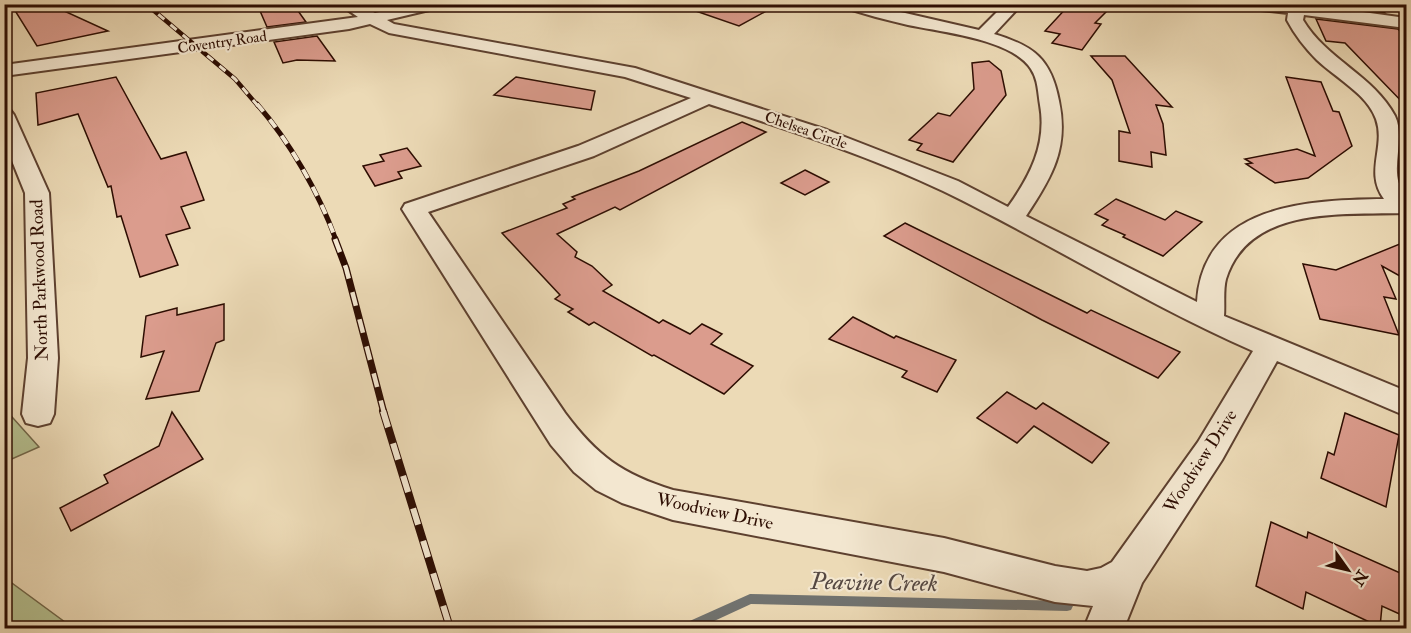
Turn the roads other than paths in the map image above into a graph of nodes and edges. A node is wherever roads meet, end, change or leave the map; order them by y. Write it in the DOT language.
graph roads {
  1 [pos="346,4"];
  2 [pos="437,4"];
  3 [pos="847,4"];
  4 [pos="1015,4"];
  5 [pos="1252,4"];
  6 [pos="1297,7"];
  7 [pos="373,20"];
  8 [pos="1407,23"];
  9 [pos="982,36"];
  10 [pos="4,71"];
  11 [pos="710,97"];
  12 [pos="4,116"];
  13 [pos="1405,206"];
  14 [pos="1013,217"];
  15 [pos="1210,321"];
  16 [pos="1270,348"];
  17 [pos="1407,404"];
  18 [pos="38,414"];
  19 [pos="1126,574"];
  20 [pos="1104,628"];
  1 -- 7 [label="street, Chelsea Circle"];
  2 -- 7 [label="street, Coventry Road"];
  3 -- 9 [label="street"];
  4 -- 9 [label="street"];
  5 -- 6 [label="street"];
  6 -- 8 [label="street"];
  6 -- 13 [label="street"];
  7 -- 10 [label="street, Coventry Road"];
  7 -- 11 [label="street, Chelsea Circle"];
  9 -- 14 [label="street"];
  11 -- 14 [label="street, Chelsea Circle"];
  11 -- 19 [label="street, Woodview Drive"];
  12 -- 18 [label="street, North Parkwood Road"];
  13 -- 15 [label="street"];
  14 -- 15 [label="street, Chelsea Circle"];
  15 -- 16 [label="street, Chelsea Circle"];
  16 -- 17 [label="street, Chelsea Circle"];
  16 -- 19 [label="street, Woodview Drive"];
  19 -- 20 [label="street"];
}
